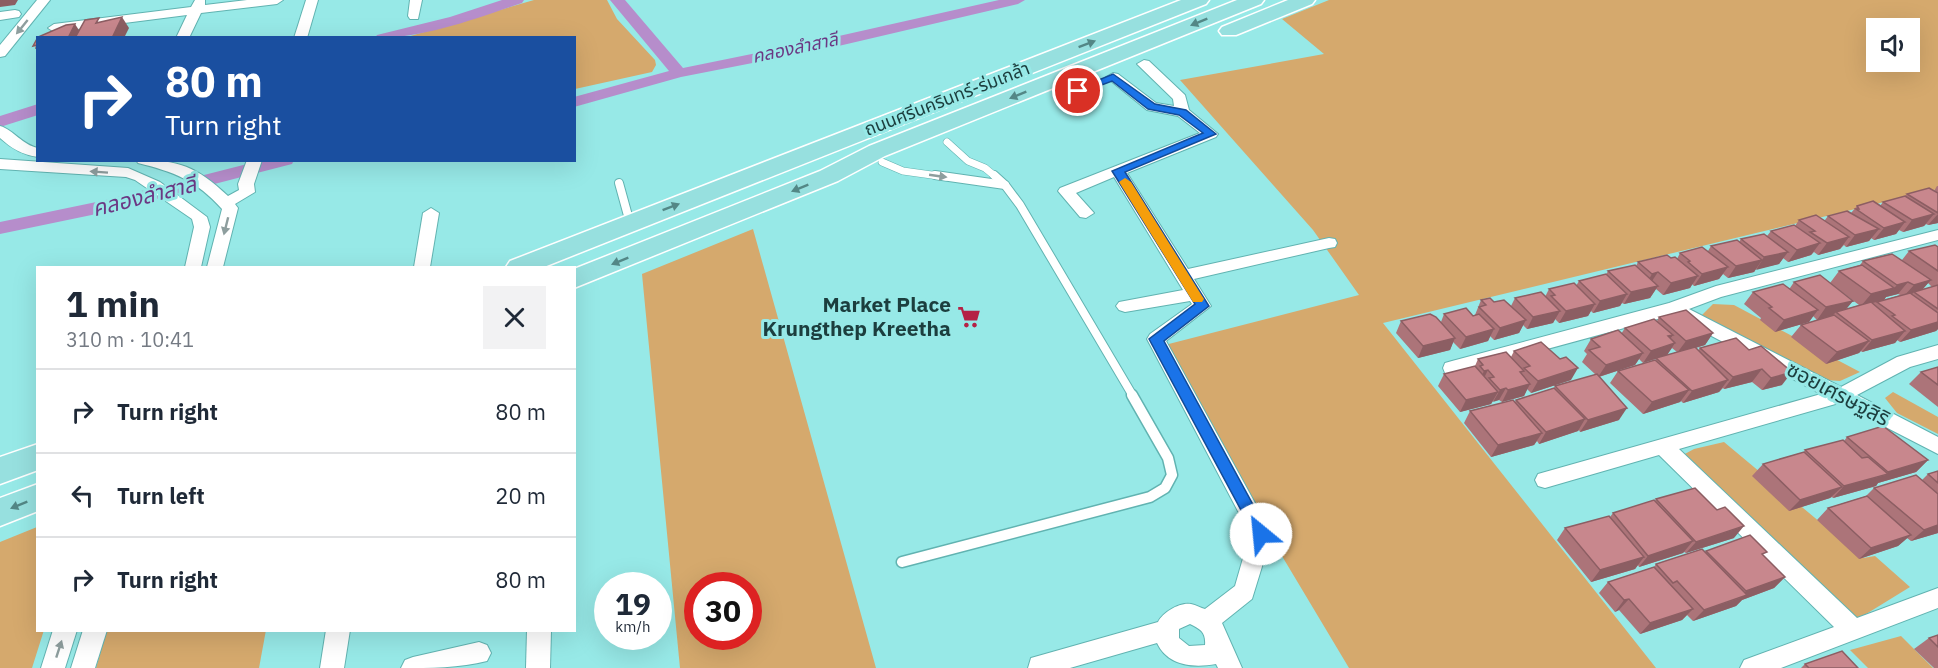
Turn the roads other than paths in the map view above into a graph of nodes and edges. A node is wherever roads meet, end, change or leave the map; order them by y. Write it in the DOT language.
graph roads {
  1 [pos="29,0"];
  2 [pos="44,0"];
  3 [pos="277,0"];
  4 [pos="312,0"];
  5 [pos="416,0"];
  6 [pos="1152,0"];
  7 [pos="1198,0"];
  8 [pos="1254,0"];
  9 [pos="1303,1"];
  10 [pos="198,5"];
  11 [pos="15,14"];
  12 [pos="0,16"];
  13 [pos="414,16"];
  14 [pos="54,28"];
  15 [pos="0,34"];
  16 [pos="183,36"];
  17 [pos="301,36"];
  18 [pos="0,53"];
  19 [pos="1144,64"];
  20 [pos="1113,77"];
  21 [pos="1182,112"];
  22 [pos="0,130"];
  23 [pos="946,142"];
  24 [pos="36,153"];
  25 [pos="150,162"];
  26 [pos="254,162"];
  27 [pos="882,162"];
  28 [pos="0,164"];
  29 [pos="1118,171"];
  30 [pos="828,176"];
  31 [pos="619,183"];
  32 [pos="728,185"];
  33 [pos="1005,185"];
  34 [pos="220,196"];
  35 [pos="431,213"];
  36 [pos="1086,213"];
  37 [pos="630,223"];
  38 [pos="1938,234"];
  39 [pos="1329,243"];
  40 [pos="193,266"];
  41 [pos="215,266"];
  42 [pos="422,266"];
  43 [pos="522,266"];
  44 [pos="1184,276"];
  45 [pos="576,278"];
  46 [pos="1195,294"];
  47 [pos="1125,306"];
  48 [pos="1674,308"];
  49 [pos="1938,352"];
  50 [pos="1452,368"];
  51 [pos="1841,395"];
  52 [pos="1663,446"];
  53 [pos="1938,446"];
  54 [pos="36,457"];
  55 [pos="0,471"];
  56 [pos="1545,480"];
  57 [pos="36,498"];
  58 [pos="0,513"];
  59 [pos="902,562"];
  60 [pos="1938,598"];
  61 [pos="1208,621"];
  62 [pos="1166,630"];
  63 [pos="1854,631"];
  64 [pos="64,632"];
  65 [pos="94,632"];
  66 [pos="338,632"];
  67 [pos="539,632"];
  68 [pos="1218,644"];
  69 [pos="479,653"];
  70 [pos="1039,666"];
  71 [pos="53,668"];
  72 [pos="84,668"];
  73 [pos="332,668"];
  74 [pos="414,668"];
  75 [pos="538,668"];
  76 [pos="1230,668"];
  77 [pos="1752,668"];
  1 -- 15 [label="street"];
  2 -- 18 [label="street, one-way"];
  3 -- 10 [label="street"];
  4 -- 17 [label="street"];
  5 -- 13 [label="street"];
  6 -- 32 [label="main road, ถนนศรีนครินทร์-ร่มเกล้า"];
  32 -- 7 [label="main road, ถนนศรีนครินทร์-ร่มเกล้า, one-way"];
  8 -- 30 [label="main road, ถนนศรีนครินทร์-ร่มเกล้า, one-way"];
  9 -- 19 [label="main road, ถนนศรีนครินทร์-ร่มเกล้า"];
  10 -- 14 [label="street"];
  10 -- 16 [label="street"];
  11 -- 12 [label="street"];
  19 -- 20 [label="main road, ถนนศรีนครินทร์-ร่มเกล้า"];
  19 -- 21 [label="street"];
  20 -- 21 [label="street"];
  20 -- 23 [label="main road, ถนนศรีนครินทร์-ร่มเกล้า"];
  21 -- 29 [label="street"];
  22 -- 24 [label="street"];
  23 -- 27 [label="main road, ถนนศรีนครินทร์-ร่มเกล้า"];
  23 -- 33 [label="lane"];
  25 -- 34 [label="street"];
  26 -- 34 [label="street"];
  27 -- 30 [label="main road, ถนนศรีนครินทร์-ร่มเกล้า"];
  27 -- 33 [label="lane, one-way"];
  40 -- 28 [label="street, one-way"];
  29 -- 36 [label="street"];
  29 -- 44 [label="street"];
  30 -- 45 [label="main road, ถนนศรีนครินทร์-ร่มเกล้า, one-way"];
  31 -- 37 [label="lane"];
  37 -- 32 [label="main road, ถนนศรีนครินทร์-ร่มเกล้า, one-way"];
  33 -- 59 [label="lane"];
  34 -- 41 [label="street, one-way"];
  35 -- 42 [label="street"];
  37 -- 43 [label="main road, ถนนศรีนครินทร์-ร่มเกล้า"];
  38 -- 48 [label="street"];
  39 -- 44 [label="street"];
  44 -- 46 [label="street"];
  46 -- 47 [label="street"];
  46 -- 61 [label="street"];
  48 -- 50 [label="street"];
  48 -- 51 [label="street, ซอยเศรษฐสิริ"];
  49 -- 51 [label="street"];
  51 -- 52 [label="street"];
  51 -- 53 [label="street, ซอยเศรษฐสิริ"];
  52 -- 56 [label="street"];
  52 -- 63 [label="street"];
  54 -- 55 [label="main road"];
  57 -- 58 [label="main road, one-way"];
  60 -- 63 [label="street"];
  61 -- 62 [label="street"];
  61 -- 68 [label="street"];
  62 -- 68 [label="street"];
  62 -- 70 [label="street"];
  63 -- 77 [label="street"];
  71 -- 64 [label="street, one-way"];
  65 -- 72 [label="street"];
  66 -- 73 [label="street"];
  67 -- 75 [label="street"];
  68 -- 76 [label="street"];
  69 -- 74 [label="street"];
}
